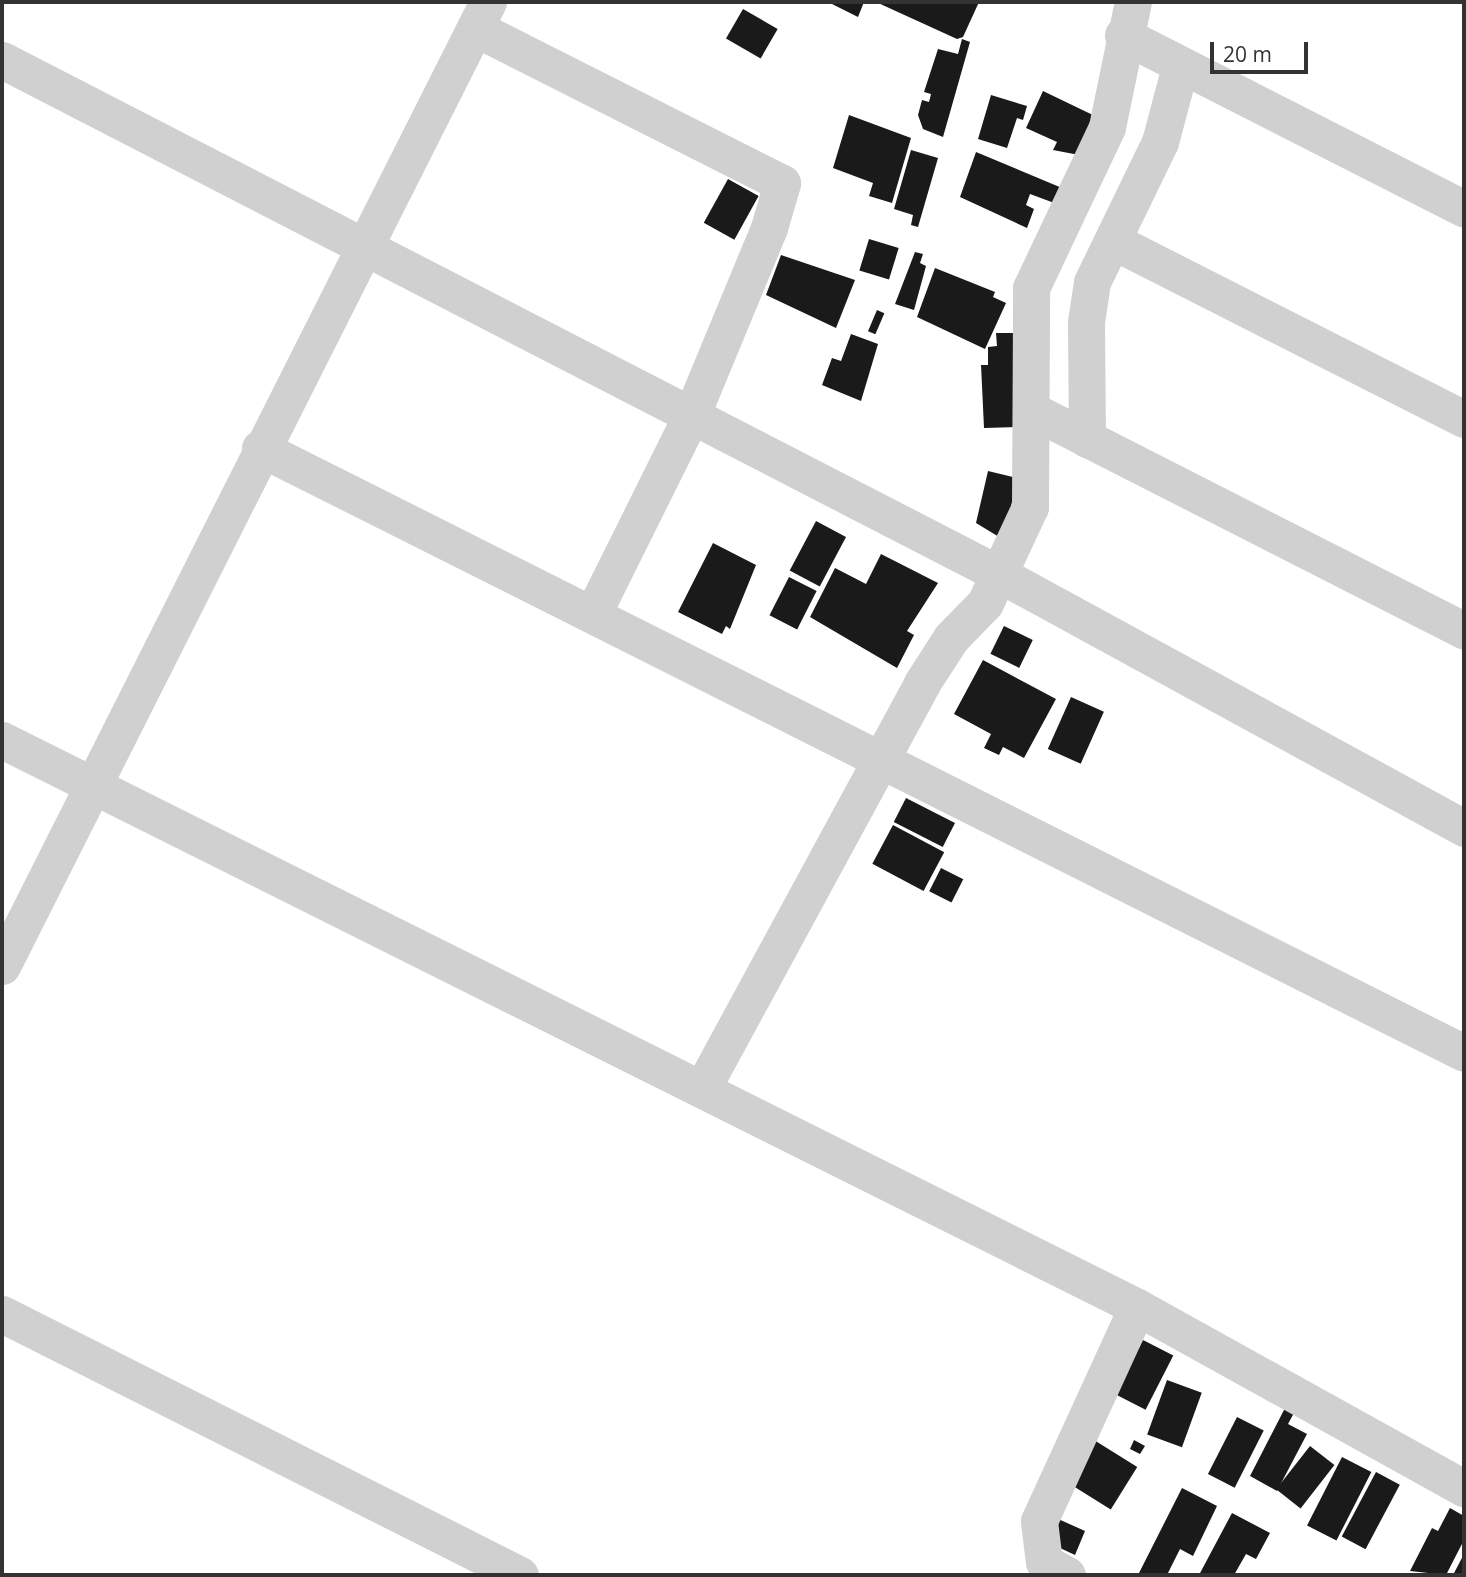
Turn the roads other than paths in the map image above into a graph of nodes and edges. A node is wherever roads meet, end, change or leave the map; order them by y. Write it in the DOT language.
graph roads {
  1 [pos="482,15"];
  2 [pos="1128,18"];
  3 [pos="2,60"];
  4 [pos="1180,67"];
  5 [pos="1464,209"];
  6 [pos="1113,241"];
  7 [pos="367,245"];
  8 [pos="1035,412"];
  9 [pos="692,414"];
  10 [pos="1464,419"];
  11 [pos="1087,439"];
  12 [pos="260,448"];
  13 [pos="999,574"];
  14 [pos="593,613"];
  15 [pos="1464,631"];
  16 [pos="2,740"];
  17 [pos="881,759"];
  18 [pos="90,785"];
  19 [pos="1464,828"];
  20 [pos="2,966"];
  21 [pos="1464,1053"];
  22 [pos="703,1087"];
  23 [pos="1137,1307"];
  24 [pos="2,1314"];
  25 [pos="1464,1488"];
  26 [pos="1062,1574"];
  27 [pos="520,1575"];
  1 -- 7 [label="street"];
  1 -- 9 [label="street"];
  2 -- 4 [label="street"];
  2 -- 8 [label="street"];
  3 -- 7 [label="street"];
  4 -- 5 [label="street"];
  4 -- 6 [label="street"];
  6 -- 10 [label="street"];
  6 -- 11 [label="street"];
  7 -- 9 [label="street"];
  7 -- 12 [label="street"];
  8 -- 11 [label="street"];
  8 -- 13 [label="street"];
  9 -- 13 [label="street"];
  9 -- 14 [label="street"];
  11 -- 15 [label="street"];
  12 -- 14 [label="street"];
  12 -- 18 [label="street"];
  13 -- 17 [label="street"];
  13 -- 19 [label="street"];
  14 -- 17 [label="street"];
  16 -- 18 [label="street"];
  17 -- 21 [label="street"];
  17 -- 22 [label="street"];
  18 -- 20 [label="street"];
  18 -- 22 [label="street"];
  22 -- 23 [label="street"];
  23 -- 25 [label="street"];
  23 -- 26 [label="street"];
  24 -- 27 [label="street"];
}
